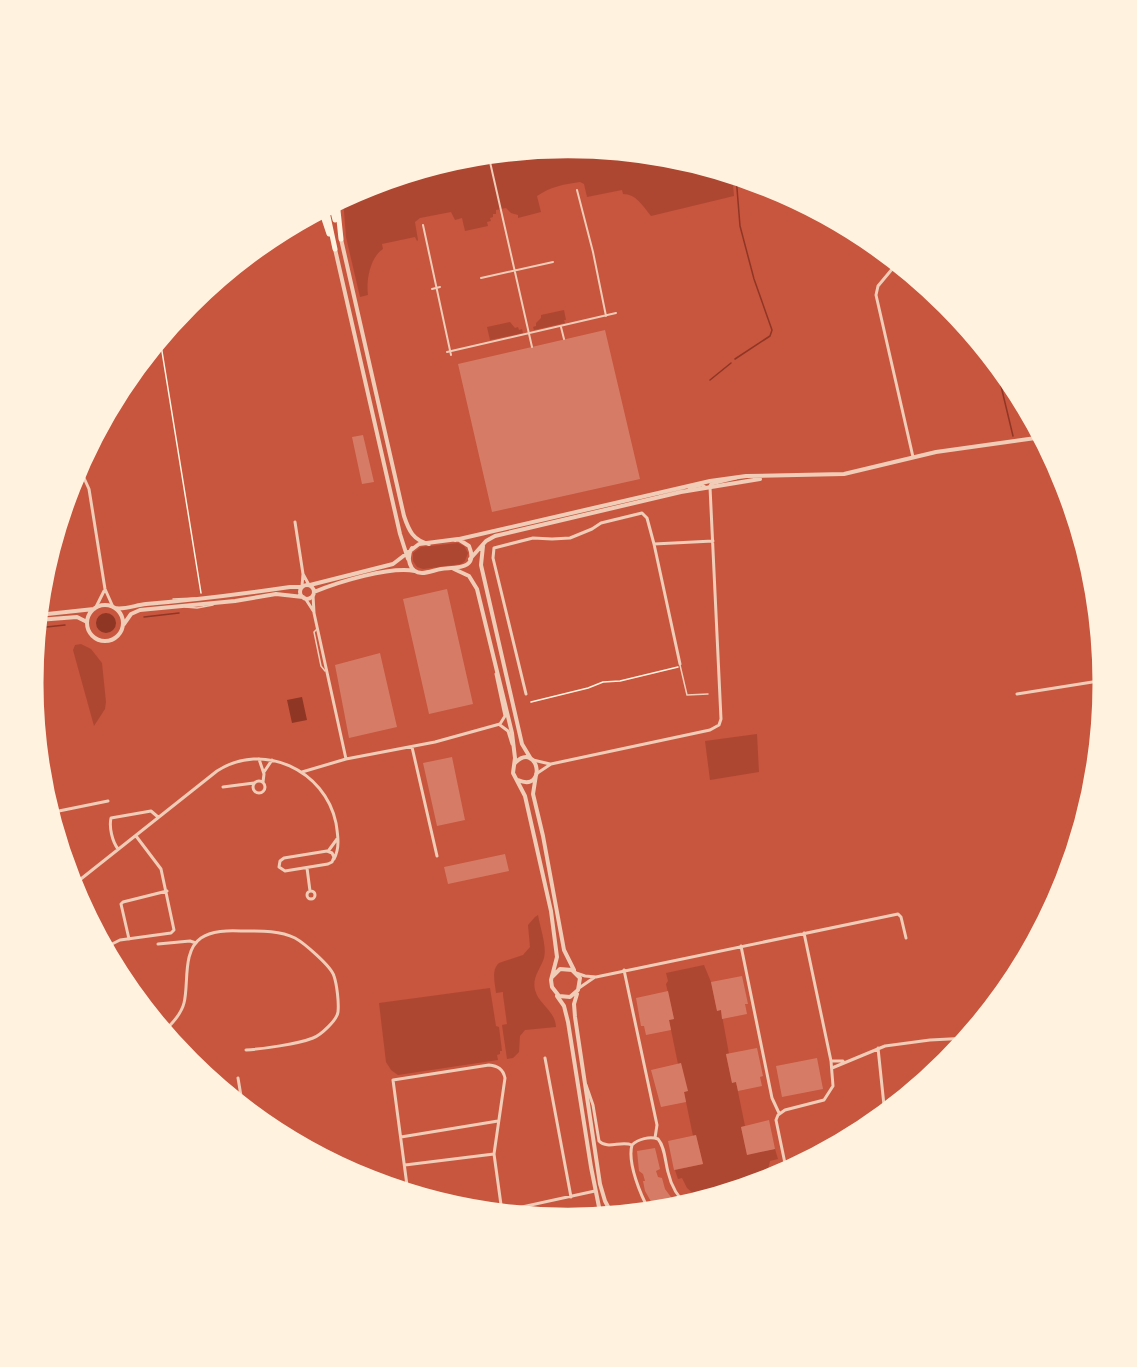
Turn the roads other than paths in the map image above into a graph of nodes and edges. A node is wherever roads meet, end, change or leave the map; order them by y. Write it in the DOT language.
graph roads {
  1 [pos="490,163"];
  2 [pos="577,190"];
  3 [pos="338,210"];
  4 [pos="333,212"];
  5 [pos="328,215"];
  6 [pos="324,218"];
  7 [pos="423,225"];
  8 [pos="341,239"];
  9 [pos="335,249"];
  10 [pos="553,262"];
  11 [pos="892,269"];
  12 [pos="515,271"];
  13 [pos="481,278"];
  14 [pos="439,288"];
  15 [pos="432,289"];
  16 [pos="616,313"];
  17 [pos="606,316"];
  18 [pos="560,326"];
  19 [pos="529,333"];
  20 [pos="564,339"];
  21 [pos="532,347"];
  22 [pos="1034,438"];
  23 [pos="913,457"];
  24 [pos="738,477"];
  25 [pos="766,477"];
  26 [pos="84,478"];
  27 [pos="705,482"];
  28 [pos="686,485"];
  29 [pos="708,487"];
  30 [pos="649,500"];
  31 [pos="295,522"];
  32 [pos="400,534"];
  33 [pos="455,540"];
  34 [pos="713,542"];
  35 [pos="485,543"];
  36 [pos="429,544"];
  37 [pos="654,544"];
  38 [pos="412,548"];
  39 [pos="406,553"];
  40 [pos="472,557"];
  41 [pos="408,559"];
  42 [pos="396,562"];
  43 [pos="481,565"];
  44 [pos="454,569"];
  45 [pos="416,572"];
  46 [pos="303,574"];
  47 [pos="310,585"];
  48 [pos="105,586"];
  49 [pos="302,587"];
  50 [pos="314,593"];
  51 [pos="304,598"];
  52 [pos="202,602"];
  53 [pos="220,603"];
  54 [pos="114,607"];
  55 [pos="182,607"];
  56 [pos="95,608"];
  57 [pos="314,613"];
  58 [pos="47,614"];
  59 [pos="46,619"];
  60 [pos="87,622"];
  61 [pos="124,624"];
  62 [pos="680,664"];
  63 [pos="495,668"];
  64 [pos="1095,682"];
  65 [pos="526,694"];
  66 [pos="708,694"];
  67 [pos="1017,694"];
  68 [pos="498,725"];
  69 [pos="412,747"];
  70 [pos="514,750"];
  71 [pos="259,759"];
  72 [pos="272,759"];
  73 [pos="346,759"];
  74 [pos="532,760"];
  75 [pos="514,764"];
  76 [pos="551,764"];
  77 [pos="302,772"];
  78 [pos="264,774"];
  79 [pos="536,775"];
  80 [pos="518,780"];
  81 [pos="263,782"];
  82 [pos="254,783"];
  83 [pos="223,787"];
  84 [pos="108,801"];
  85 [pos="58,811"];
  86 [pos="158,817"];
  87 [pos="135,836"];
  88 [pos="338,837"];
  89 [pos="118,849"];
  90 [pos="326,852"];
  91 [pos="437,856"];
  92 [pos="334,859"];
  93 [pos="307,868"];
  94 [pos="80,880"];
  95 [pos="166,891"];
  96 [pos="310,891"];
  97 [pos="804,933"];
  98 [pos="906,938"];
  99 [pos="129,939"];
  100 [pos="196,943"];
  101 [pos="111,944"];
  102 [pos="158,944"];
  103 [pos="741,946"];
  104 [pos="624,970"];
  105 [pos="575,972"];
  106 [pos="553,976"];
  107 [pos="596,976"];
  108 [pos="579,989"];
  109 [pos="555,993"];
  110 [pos="169,1026"];
  111 [pos="957,1039"];
  112 [pos="878,1048"];
  113 [pos="246,1050"];
  114 [pos="545,1058"];
  115 [pos="831,1061"];
  116 [pos="845,1061"];
  117 [pos="832,1068"];
  118 [pos="238,1078"];
  119 [pos="585,1083"];
  120 [pos="241,1095"];
  121 [pos="884,1105"];
  122 [pos="779,1113"];
  123 [pos="498,1121"];
  124 [pos="401,1137"];
  125 [pos="655,1138"];
  126 [pos="632,1145"];
  127 [pos="494,1154"];
  128 [pos="785,1163"];
  129 [pos="405,1166"];
  130 [pos="407,1184"];
  131 [pos="595,1191"];
  132 [pos="571,1197"];
  133 [pos="680,1198"];
  134 [pos="646,1204"];
  135 [pos="501,1205"];
  136 [pos="522,1208"];
  137 [pos="609,1208"];
  138 [pos="599,1209"];
  1 -- 12 [label="street"];
  2 -- 17 [label="street"];
  3 -- 8 [label="main road"];
  4 -- 8 [label="main road"];
  5 -- 9 [label="main road"];
  6 -- 9 [label="main road"];
  7 -- 14 [label="street"];
  8 -- 36 [label="street"];
  9 -- 32 [label="street"];
  10 -- 12 [label="street"];
  11 -- 23 [label="street"];
  12 -- 13 [label="street"];
  12 -- 19 [label="street"];
  14 -- 15 [label="street"];
  14 -- 19 [label="street"];
  16 -- 17 [label="street"];
  17 -- 18 [label="street"];
  18 -- 19 [label="street"];
  18 -- 20 [label="street"];
  19 -- 21 [label="street"];
  22 -- 23 [label="street"];
  23 -- 25 [label="street"];
  24 -- 25 [label="street"];
  24 -- 27 [label="street"];
  24 -- 29 [label="street"];
  25 -- 29 [label="street"];
  26 -- 48 [label="street"];
  27 -- 28 [label="street"];
  27 -- 29 [label="street"];
  28 -- 29 [label="street"];
  28 -- 30 [label="street"];
  28 -- 33 [label="street"];
  29 -- 30 [label="street"];
  29 -- 34 [label="street"];
  30 -- 35 [label="street"];
  31 -- 46 [label="street"];
  32 -- 39 [label="street"];
  32 -- 42 [label="street"];
  33 -- 36 [label="street"];
  33 -- 40 [label="street"];
  34 -- 37 [label="street"];
  34 -- 76 [label="street"];
  35 -- 40 [label="street"];
  35 -- 43 [label="street"];
  36 -- 38 [label="street"];
  37 -- 62 [label="street"];
  37 -- 65 [label="street"];
  38 -- 39 [label="street"];
  38 -- 41 [label="street"];
  39 -- 41 [label="street"];
  39 -- 42 [label="street"];
  40 -- 43 [label="street"];
  40 -- 44 [label="street"];
  41 -- 45 [label="street"];
  42 -- 47 [label="street"];
  43 -- 74 [label="street"];
  44 -- 45 [label="street"];
  44 -- 63 [label="street"];
  45 -- 50 [label="street"];
  46 -- 47 [label="street"];
  46 -- 49 [label="street"];
  47 -- 49 [label="street"];
  47 -- 50 [label="street"];
  48 -- 54 [label="street"];
  48 -- 56 [label="street"];
  49 -- 51 [label="street"];
  49 -- 52 [label="street"];
  50 -- 51 [label="street"];
  50 -- 57 [label="street"];
  51 -- 53 [label="street"];
  51 -- 57 [label="street"];
  52 -- 53 [label="street"];
  52 -- 54 [label="street"];
  52 -- 55 [label="street"];
  53 -- 55 [label="lane"];
  54 -- 56 [label="street"];
  54 -- 61 [label="street"];
  55 -- 61 [label="street"];
  56 -- 58 [label="street"];
  56 -- 60 [label="street"];
  57 -- 73 [label="street"];
  59 -- 60 [label="street"];
  60 -- 61 [label="street"];
  62 -- 66 [label="lane"];
  63 -- 68 [label="street"];
  63 -- 70 [label="street"];
  64 -- 67 [label="street"];
  68 -- 69 [label="street"];
  68 -- 70 [label="street"];
  69 -- 73 [label="street"];
  69 -- 91 [label="street"];
  70 -- 75 [label="street"];
  71 -- 72 [label="street"];
  71 -- 78 [label="street"];
  71 -- 86 [label="street"];
  72 -- 77 [label="street"];
  72 -- 78 [label="street"];
  73 -- 77 [label="street"];
  74 -- 75 [label="street"];
  74 -- 76 [label="street"];
  74 -- 79 [label="street"];
  75 -- 80 [label="street"];
  76 -- 79 [label="street"];
  77 -- 88 [label="street"];
  78 -- 81 [label="street"];
  79 -- 80 [label="street"];
  79 -- 105 [label="street"];
  80 -- 106 [label="street"];
  81 -- 82 [label="street"];
  81 -- 82 [label="street"];
  82 -- 83 [label="street"];
  84 -- 85 [label="street"];
  86 -- 87 [label="street"];
  86 -- 89 [label="street"];
  87 -- 89 [label="street"];
  87 -- 95 [label="street"];
  88 -- 90 [label="street"];
  88 -- 92 [label="street"];
  89 -- 94 [label="street"];
  90 -- 92 [label="street"];
  90 -- 93 [label="street"];
  92 -- 93 [label="street"];
  93 -- 96 [label="street"];
  95 -- 99 [label="street"];
  95 -- 99 [label="street"];
  97 -- 98 [label="street"];
  97 -- 103 [label="street"];
  97 -- 115 [label="street"];
  99 -- 101 [label="street"];
  100 -- 102 [label="street"];
  100 -- 110 [label="street"];
  100 -- 113 [label="street"];
  103 -- 104 [label="street"];
  103 -- 122 [label="street"];
  104 -- 107 [label="street"];
  104 -- 125 [label="street"];
  105 -- 106 [label="street"];
  105 -- 107 [label="street"];
  105 -- 108 [label="street"];
  106 -- 109 [label="street"];
  107 -- 108 [label="street"];
  108 -- 109 [label="street"];
  108 -- 119 [label="street"];
  109 -- 131 [label="street"];
  111 -- 112 [label="street"];
  112 -- 116 [label="street"];
  112 -- 121 [label="street"];
  114 -- 132 [label="street"];
  115 -- 116 [label="street"];
  115 -- 117 [label="street"];
  116 -- 117 [label="street"];
  117 -- 122 [label="street"];
  118 -- 120 [label="street"];
  119 -- 126 [label="street"];
  119 -- 137 [label="street"];
  122 -- 128 [label="street"];
  123 -- 124 [label="street"];
  123 -- 124 [label="street"];
  123 -- 127 [label="street"];
  124 -- 129 [label="street"];
  125 -- 126 [label="street"];
  125 -- 133 [label="street"];
  126 -- 134 [label="street"];
  127 -- 129 [label="street"];
  127 -- 135 [label="street"];
  129 -- 130 [label="street"];
  131 -- 132 [label="street"];
  131 -- 138 [label="street"];
  132 -- 136 [label="street"];
}
